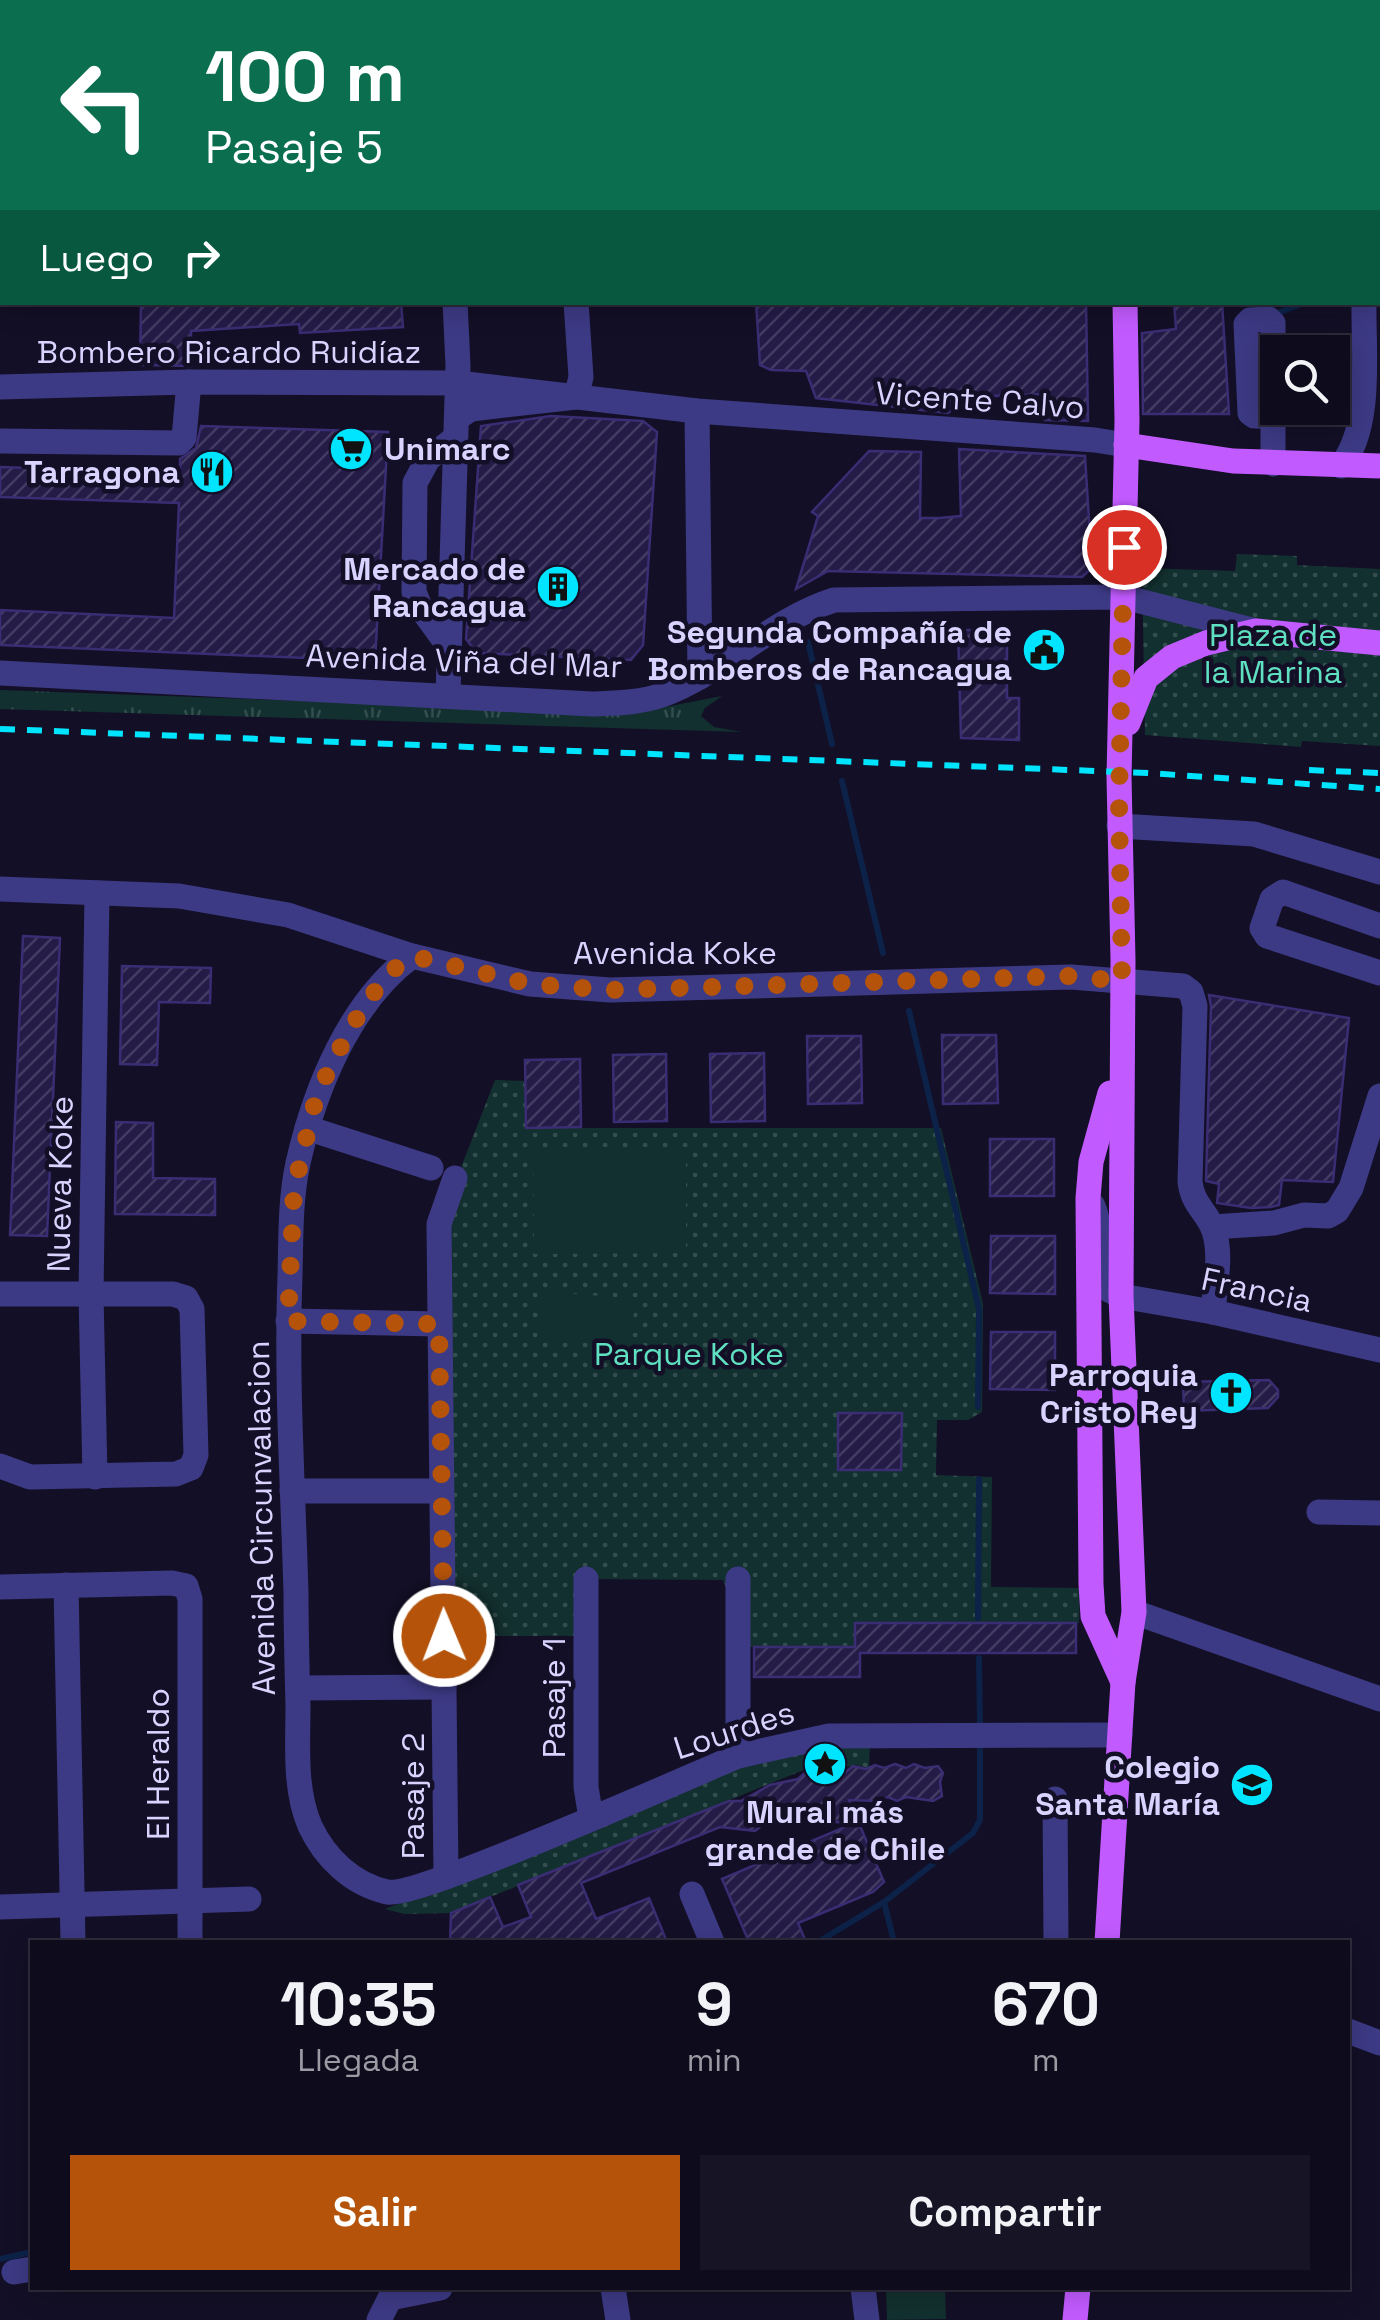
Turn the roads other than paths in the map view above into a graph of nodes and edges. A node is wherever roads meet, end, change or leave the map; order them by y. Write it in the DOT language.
graph roads {
  1 [pos="454,305"];
  2 [pos="576,305"];
  3 [pos="1125,305"];
  4 [pos="1364,305"];
  5 [pos="188,382"];
  6 [pos="458,383"];
  7 [pos="0,386"];
  8 [pos="576,397"];
  9 [pos="698,411"];
  10 [pos="1361,424"];
  11 [pos="1273,425"];
  12 [pos="456,428"];
  13 [pos="0,441"];
  14 [pos="1126,445"];
  15 [pos="1273,464"];
  16 [pos="1341,466"];
  17 [pos="1379,466"];
  18 [pos="1124,597"];
  19 [pos="1256,631"];
  20 [pos="1380,643"];
  21 [pos="447,644"];
  22 [pos="0,673"];
  23 [pos="700,677"];
  24 [pos="448,694"];
  25 [pos="1119,777"];
  26 [pos="1119,826"];
  27 [pos="1380,872"];
  28 [pos="0,889"];
  29 [pos="97,893"];
  30 [pos="1380,926"];
  31 [pos="412,956"];
  32 [pos="1380,973"];
  33 [pos="1122,981"];
  34 [pos="1120,1049"];
  35 [pos="1380,1096"];
  36 [pos="307,1128"];
  37 [pos="1088,1198"];
  38 [pos="1213,1227"];
  39 [pos="0,1294"];
  40 [pos="90,1294"];
  41 [pos="1120,1296"];
  42 [pos="1213,1312"];
  43 [pos="288,1321"];
  44 [pos="439,1324"];
  45 [pos="1380,1350"];
  46 [pos="0,1466"];
  47 [pos="94,1477"];
  48 [pos="292,1491"];
  49 [pos="441,1491"];
  50 [pos="1318,1512"];
  51 [pos="1380,1513"];
  52 [pos="586,1579"];
  53 [pos="738,1580"];
  54 [pos="66,1585"];
  55 [pos="0,1586"];
  56 [pos="1134,1612"];
  57 [pos="1123,1682"];
  58 [pos="298,1688"];
  59 [pos="444,1688"];
  60 [pos="1380,1699"];
  61 [pos="1120,1735"];
  62 [pos="738,1756"];
  63 [pos="1055,1799"];
  64 [pos="590,1818"];
  65 [pos="446,1877"];
  66 [pos="692,1894"];
  67 [pos="249,1899"];
  68 [pos="190,1900"];
  69 [pos="72,1904"];
  70 [pos="0,1907"];
  71 [pos="73,1940"];
  72 [pos="190,1940"];
  73 [pos="711,1940"];
  74 [pos="1056,1940"];
  75 [pos="1106,1940"];
  76 [pos="1350,2032"];
  77 [pos="1380,2042"];
  78 [pos="435,2290"];
  79 [pos="613,2290"];
  80 [pos="863,2290"];
  81 [pos="1078,2290"];
  82 [pos="385,2309"];
  83 [pos="618,2320"];
  84 [pos="867,2320"];
  85 [pos="1075,2320"];
  1 -- 6 [label="street"];
  2 -- 8 [label="street"];
  3 -- 14 [label="main road"];
  4 -- 10 [label="street"];
  5 -- 6 [label="street, Bombero Ricardo Ruidíaz"];
  5 -- 7 [label="street, Bombero Ricardo Ruidíaz"];
  5 -- 13 [label="street"];
  6 -- 8 [label="street, Vicente Calvo"];
  6 -- 12 [label="street"];
  8 -- 9 [label="street, Vicente Calvo"];
  8 -- 12 [label="street, Vicente Calvo"];
  9 -- 14 [label="street, Vicente Calvo"];
  9 -- 23 [label="street"];
  10 -- 16 [label="street"];
  10 -- 17 [label="street"];
  11 -- 15 [label="street"];
  12 -- 21 [label="street"];
  12 -- 21 [label="street"];
  14 -- 15 [label="main road, Vicente Calvo"];
  14 -- 18 [label="main road"];
  15 -- 16 [label="main road, Vicente Calvo"];
  16 -- 17 [label="main road, Vicente Calvo"];
  18 -- 19 [label="street, Avenida Viña del Mar"];
  18 -- 23 [label="street, Avenida Viña del Mar"];
  18 -- 25 [label="main road"];
  19 -- 20 [label="main road"];
  19 -- 25 [label="main road"];
  21 -- 24 [label="street"];
  22 -- 24 [label="street, Avenida Viña del Mar"];
  23 -- 24 [label="street, Avenida Viña del Mar"];
  25 -- 26 [label="main road"];
  26 -- 27 [label="street"];
  26 -- 33 [label="main road"];
  28 -- 29 [label="street, Avenida Koke"];
  29 -- 31 [label="street, Avenida Koke"];
  29 -- 40 [label="street, Nueva Koke"];
  30 -- 32 [label="street"];
  31 -- 33 [label="street, Avenida Koke"];
  31 -- 36 [label="street, Avenida Circunvalacion"];
  33 -- 34 [label="main road"];
  33 -- 38 [label="street, Avenida Koke"];
  34 -- 37 [label="main road"];
  34 -- 41 [label="main road"];
  35 -- 38 [label="street"];
  36 -- 43 [label="street, Avenida Circunvalacion"];
  36 -- 44 [label="street, Pasaje 2"];
  37 -- 41 [label="street"];
  37 -- 57 [label="main road"];
  38 -- 42 [label="street"];
  39 -- 40 [label="street"];
  40 -- 47 [label="street, Nueva Koke"];
  40 -- 47 [label="street"];
  41 -- 42 [label="street, Francia"];
  41 -- 56 [label="main road"];
  42 -- 45 [label="street, Francia"];
  43 -- 44 [label="street"];
  43 -- 48 [label="street, Avenida Circunvalacion"];
  44 -- 49 [label="street, Pasaje 2"];
  46 -- 47 [label="street"];
  48 -- 49 [label="street"];
  48 -- 58 [label="street, Avenida Circunvalacion"];
  49 -- 59 [label="street, Pasaje 2"];
  50 -- 51 [label="street"];
  52 -- 64 [label="street, Pasaje 1"];
  53 -- 62 [label="street"];
  54 -- 55 [label="street"];
  54 -- 68 [label="street, El Heraldo"];
  54 -- 69 [label="street"];
  56 -- 57 [label="main road"];
  56 -- 60 [label="street"];
  57 -- 61 [label="main road"];
  58 -- 59 [label="street"];
  58 -- 65 [label="street, Avenida Circunvalacion"];
  59 -- 65 [label="street, Pasaje 2"];
  61 -- 62 [label="street, Lourdes"];
  61 -- 75 [label="main road"];
  62 -- 64 [label="street, Lourdes"];
  63 -- 74 [label="street"];
  64 -- 65 [label="street, Lourdes"];
  66 -- 73 [label="street"];
  67 -- 68 [label="street"];
  68 -- 69 [label="street"];
  68 -- 72 [label="street, El Heraldo"];
  69 -- 70 [label="street"];
  69 -- 71 [label="street"];
  76 -- 77 [label="street"];
  78 -- 82 [label="street"];
  79 -- 83 [label="street"];
  80 -- 84 [label="street"];
  81 -- 85 [label="main road"];
}
